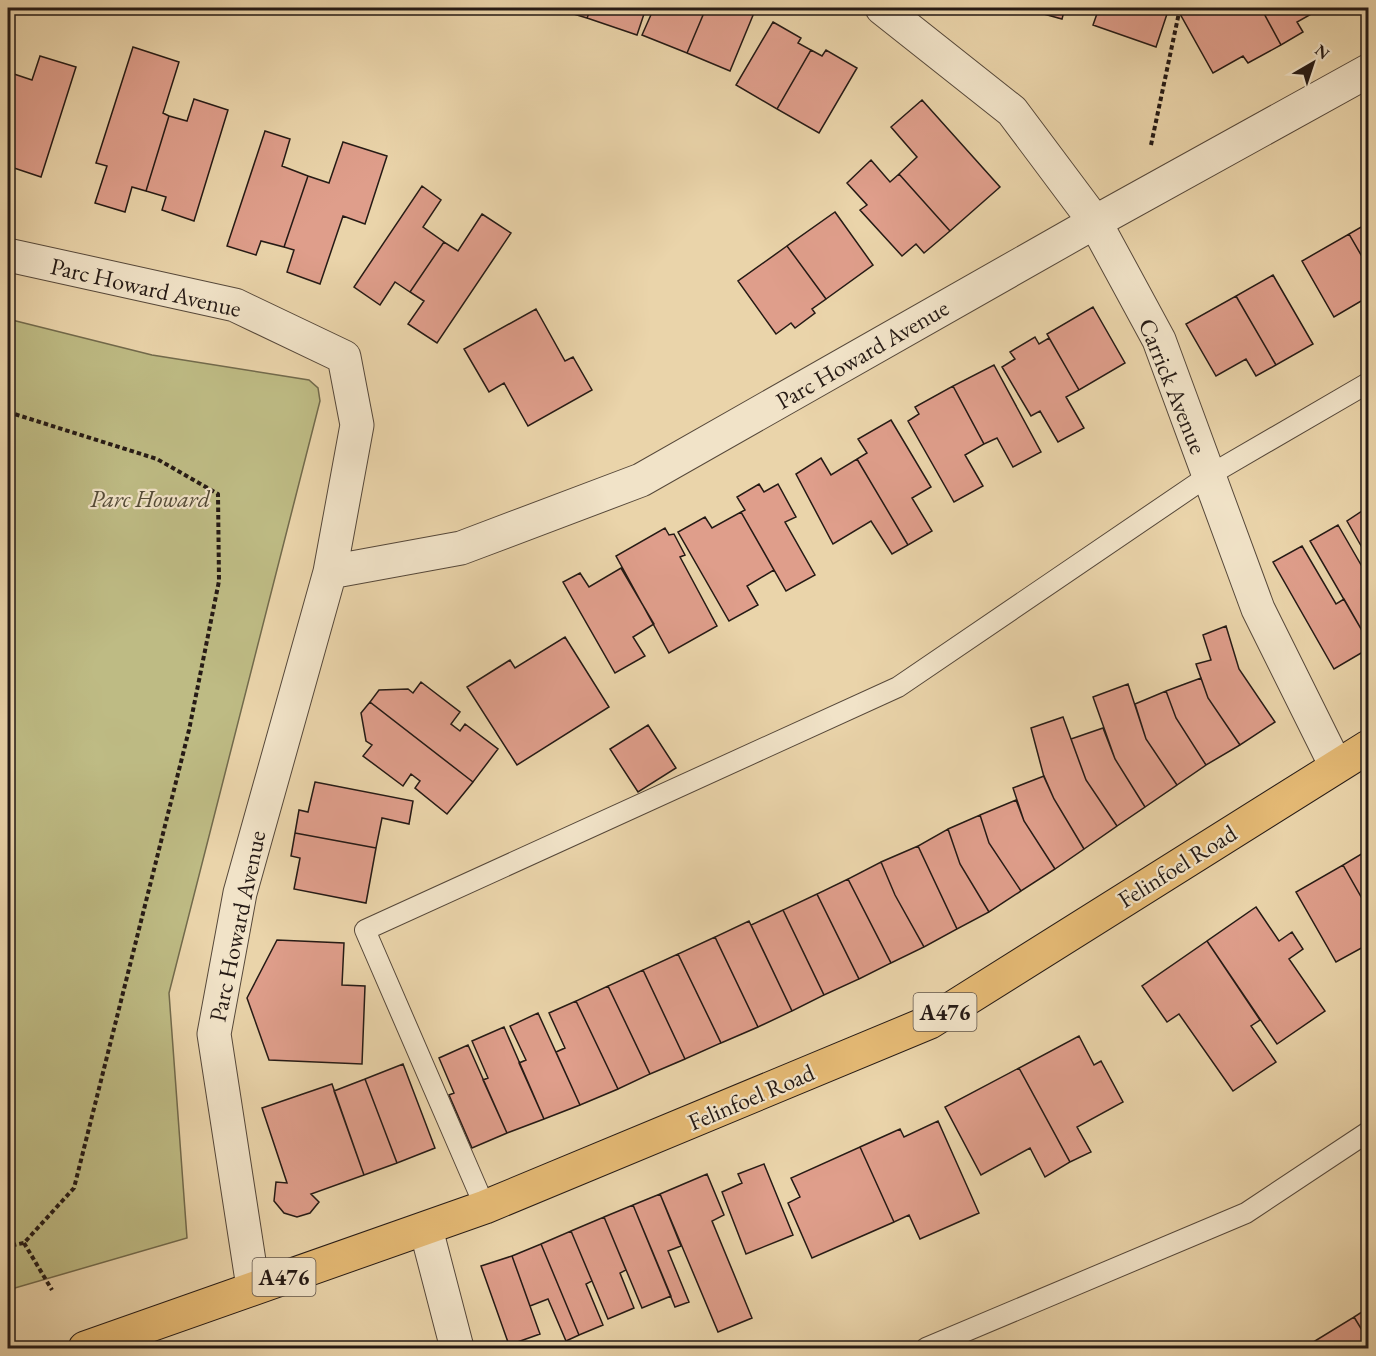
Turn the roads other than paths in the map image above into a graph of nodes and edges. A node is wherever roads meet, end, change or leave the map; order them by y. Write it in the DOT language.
graph roads {
  1 [pos="882,8"];
  2 [pos="1368,71"];
  3 [pos="1095,222"];
  4 [pos="8,255"];
  5 [pos="1368,383"];
  6 [pos="1208,476"];
  7 [pos="330,572"];
  8 [pos="1368,747"];
  9 [pos="1336,765"];
  10 [pos="1368,1132"];
  11 [pos="485,1207"];
  12 [pos="426,1229"];
  13 [pos="253,1287"];
  14 [pos="85,1348"];
  15 [pos="457,1348"];
  16 [pos="926,1348"];
  1 -- 3 [label="street, Carrick Avenue"];
  2 -- 3 [label="street, Parc Howard Avenue"];
  3 -- 6 [label="street, Carrick Avenue"];
  3 -- 7 [label="street, Parc Howard Avenue"];
  4 -- 7 [label="street, Parc Howard Avenue"];
  5 -- 6 [label="lane"];
  6 -- 9 [label="street, Carrick Avenue"];
  6 -- 11 [label="lane"];
  7 -- 13 [label="street, Parc Howard Avenue"];
  8 -- 9 [label="main road, Felinfoel Road / A476"];
  9 -- 11 [label="main road, Felinfoel Road / A476"];
  10 -- 16 [label="lane"];
  11 -- 12 [label="main road, Felinfoel Road / A476"];
  12 -- 13 [label="main road, Felinfoel Road / A476"];
  12 -- 15 [label="street"];
  13 -- 14 [label="main road, Felinfoel Road / A476"];
}
